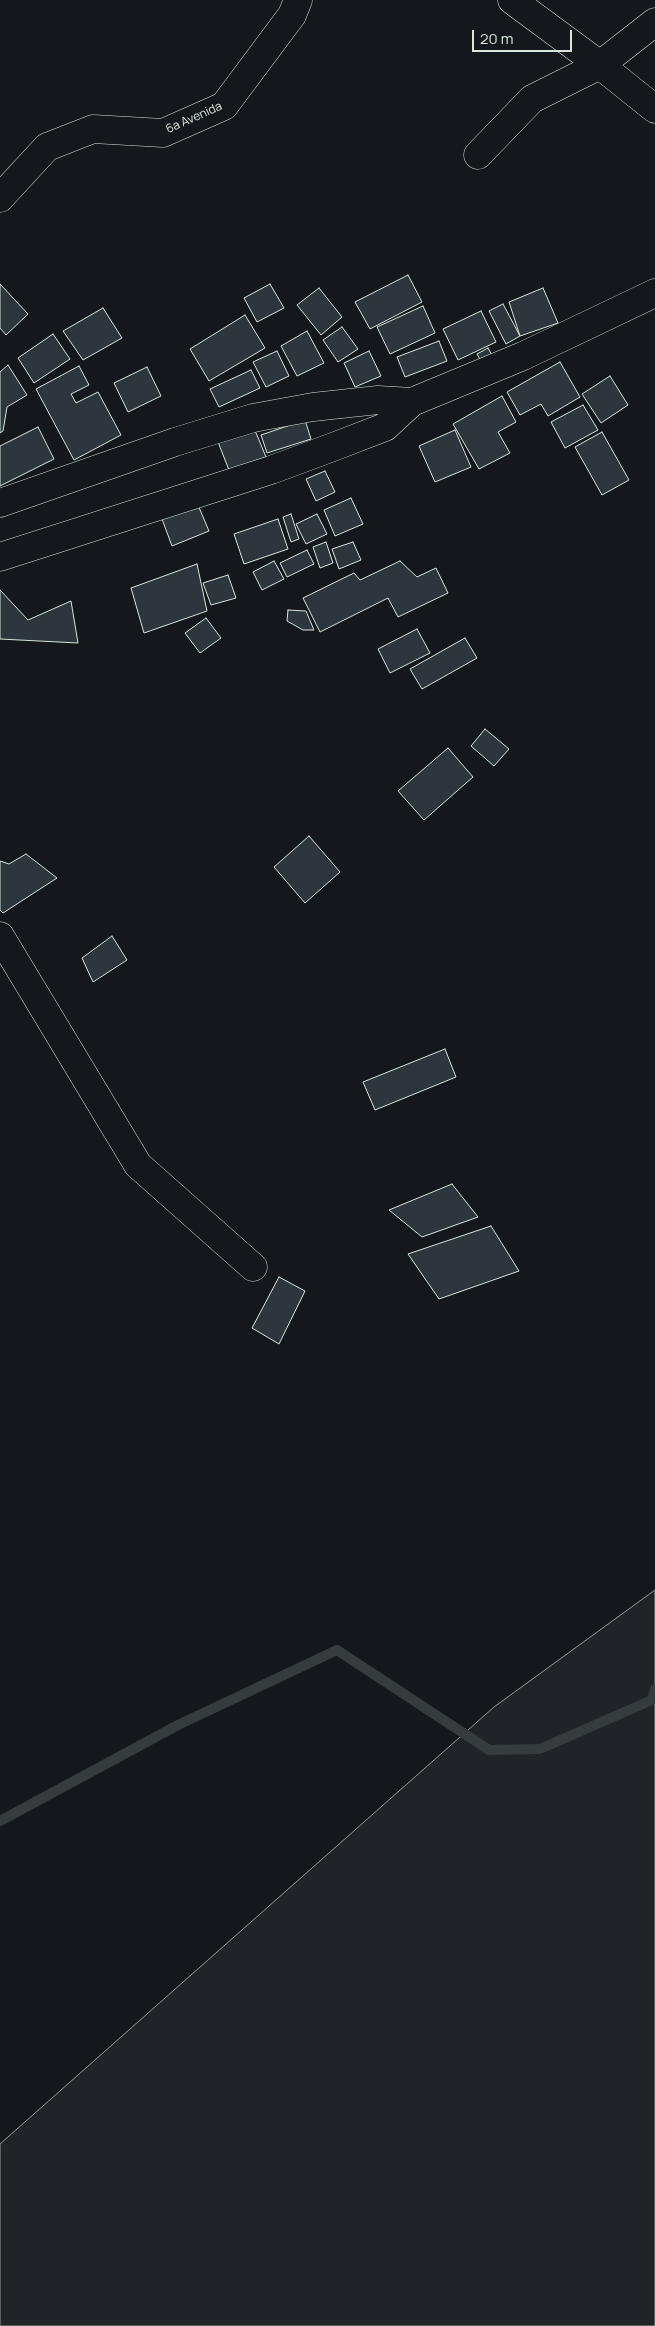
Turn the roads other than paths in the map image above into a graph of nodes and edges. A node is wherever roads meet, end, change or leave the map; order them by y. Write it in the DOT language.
graph roads {
  1 [pos="298,0"];
  2 [pos="512,0"];
  3 [pos="655,22"];
  4 [pos="600,64"];
  5 [pos="655,109"];
  6 [pos="478,155"];
  7 [pos="0,198"];
  8 [pos="655,293"];
  9 [pos="412,402"];
  10 [pos="0,503"];
  11 [pos="0,557"];
  12 [pos="0,936"];
  13 [pos="253,1267"];
  1 -- 7 [label="street, 6a Avenida"];
  2 -- 4 [label="street"];
  3 -- 4 [label="street"];
  4 -- 5 [label="street"];
  4 -- 6 [label="street"];
  8 -- 9 [label="street"];
  9 -- 10 [label="street"];
  9 -- 11 [label="street"];
  12 -- 13 [label="street"];
}
